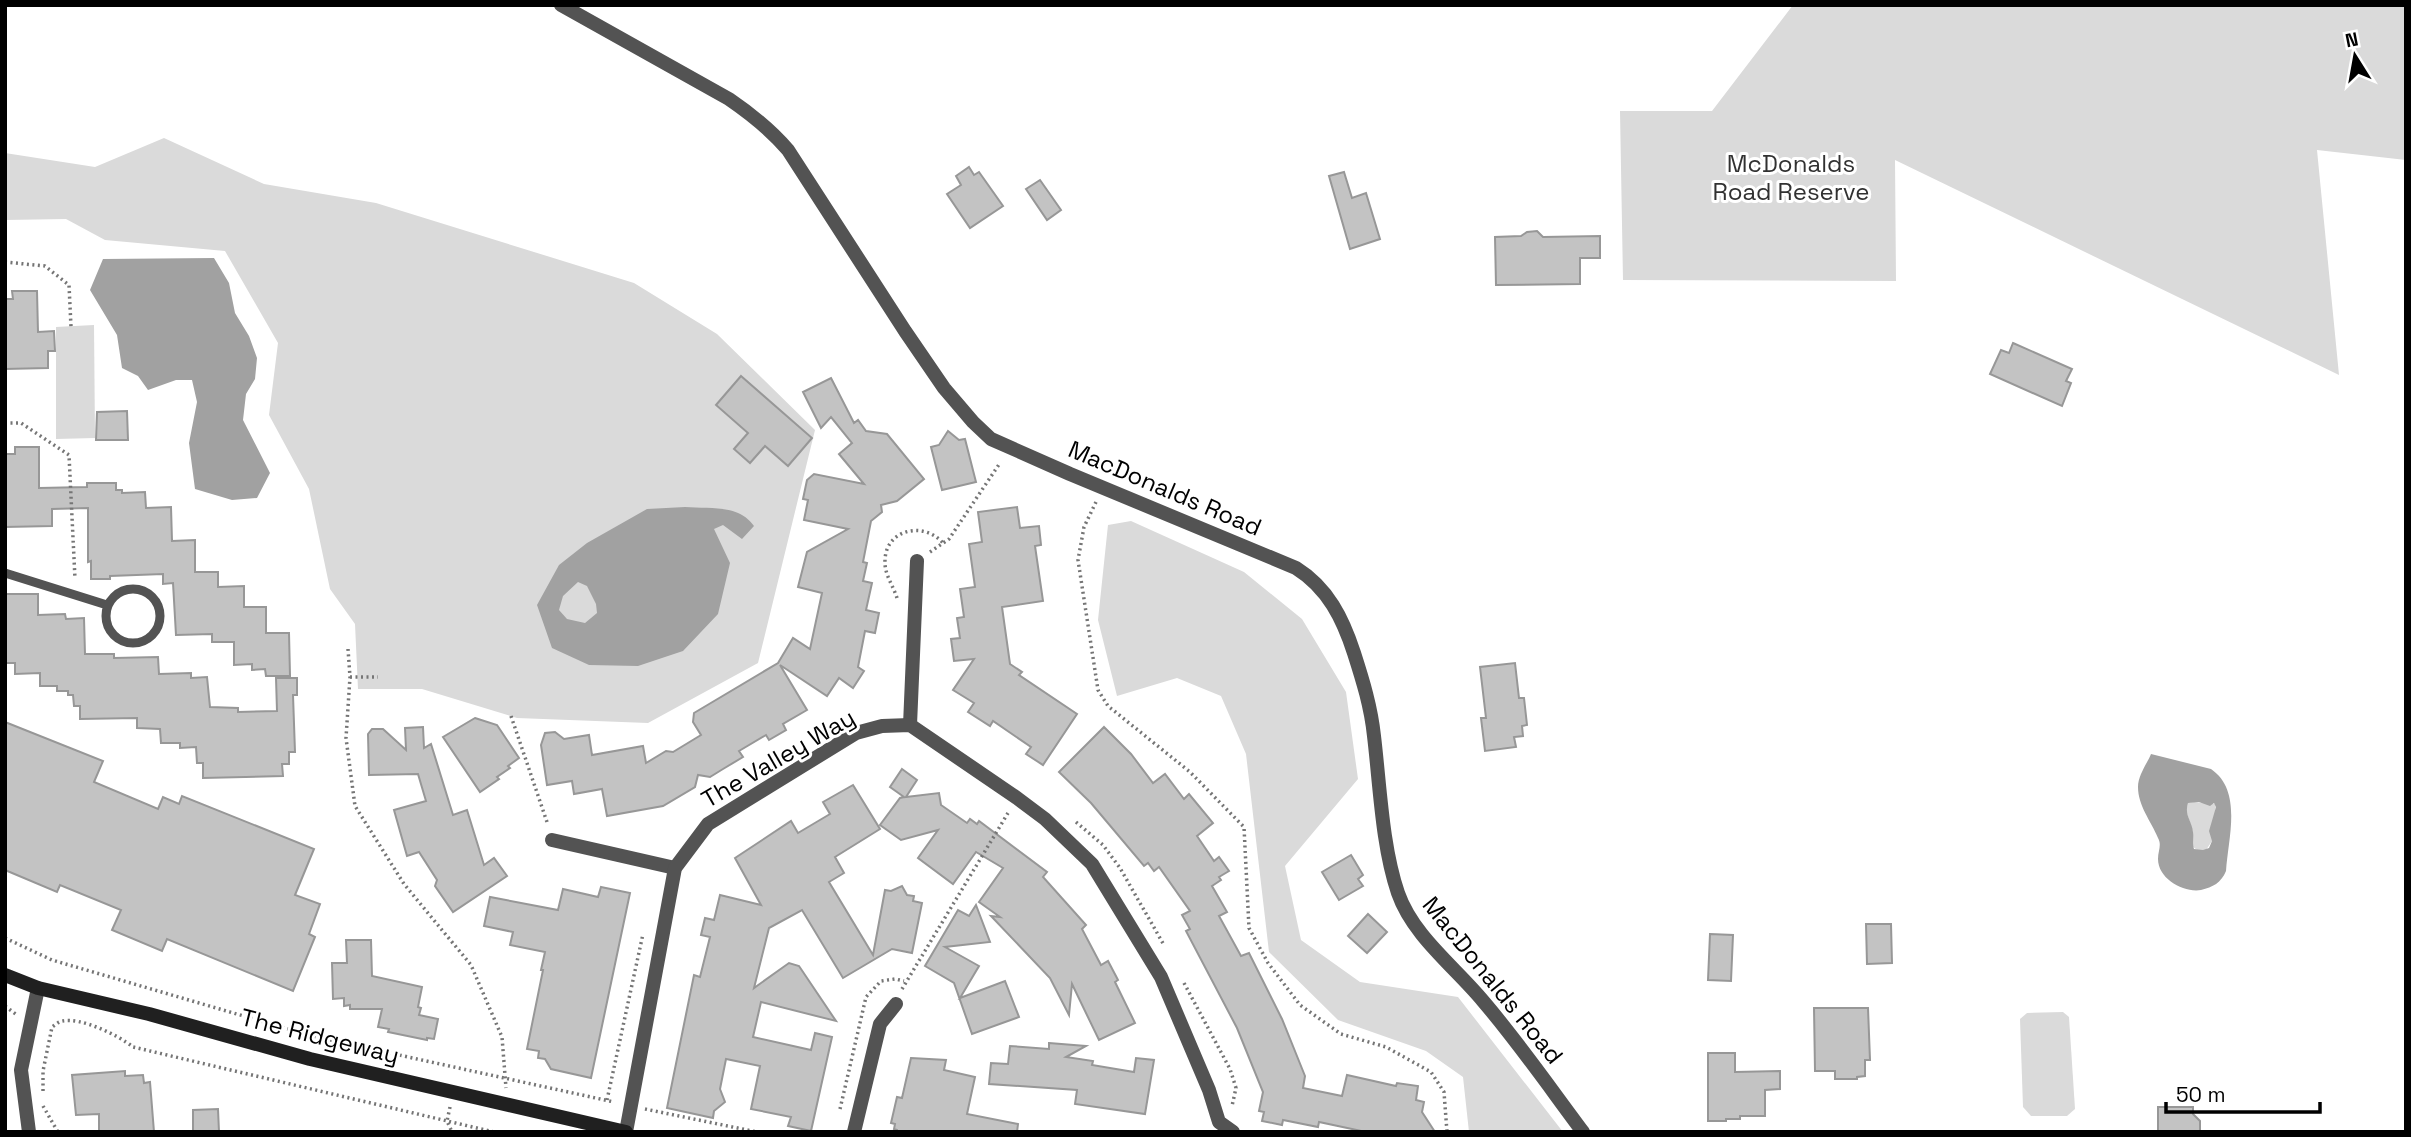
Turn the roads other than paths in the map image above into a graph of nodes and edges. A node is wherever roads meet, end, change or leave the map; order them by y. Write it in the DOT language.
graph roads {
  1 [pos="561,5"];
  2 [pos="917,561"];
  3 [pos="5,573"];
  4 [pos="107,605"];
  5 [pos="910,725"];
  6 [pos="552,840"];
  7 [pos="675,868"];
  8 [pos="5,975"];
  9 [pos="38,988"];
  10 [pos="896,1004"];
  11 [pos="29,1132"];
  12 [pos="626,1132"];
  13 [pos="854,1132"];
  14 [pos="1233,1132"];
  15 [pos="1583,1132"];
  1 -- 15 [label="street, MacDonalds Road"];
  2 -- 5 [label="street"];
  3 -- 4 [label="lane"];
  4 -- 4 [label="lane"];
  5 -- 7 [label="street, The Valley Way"];
  5 -- 14 [label="street"];
  6 -- 7 [label="street"];
  7 -- 12 [label="street, The Valley Way"];
  8 -- 9 [label="street, The Ridgeway"];
  9 -- 11 [label="street"];
  9 -- 12 [label="street, The Ridgeway"];
  10 -- 13 [label="street"];
}
